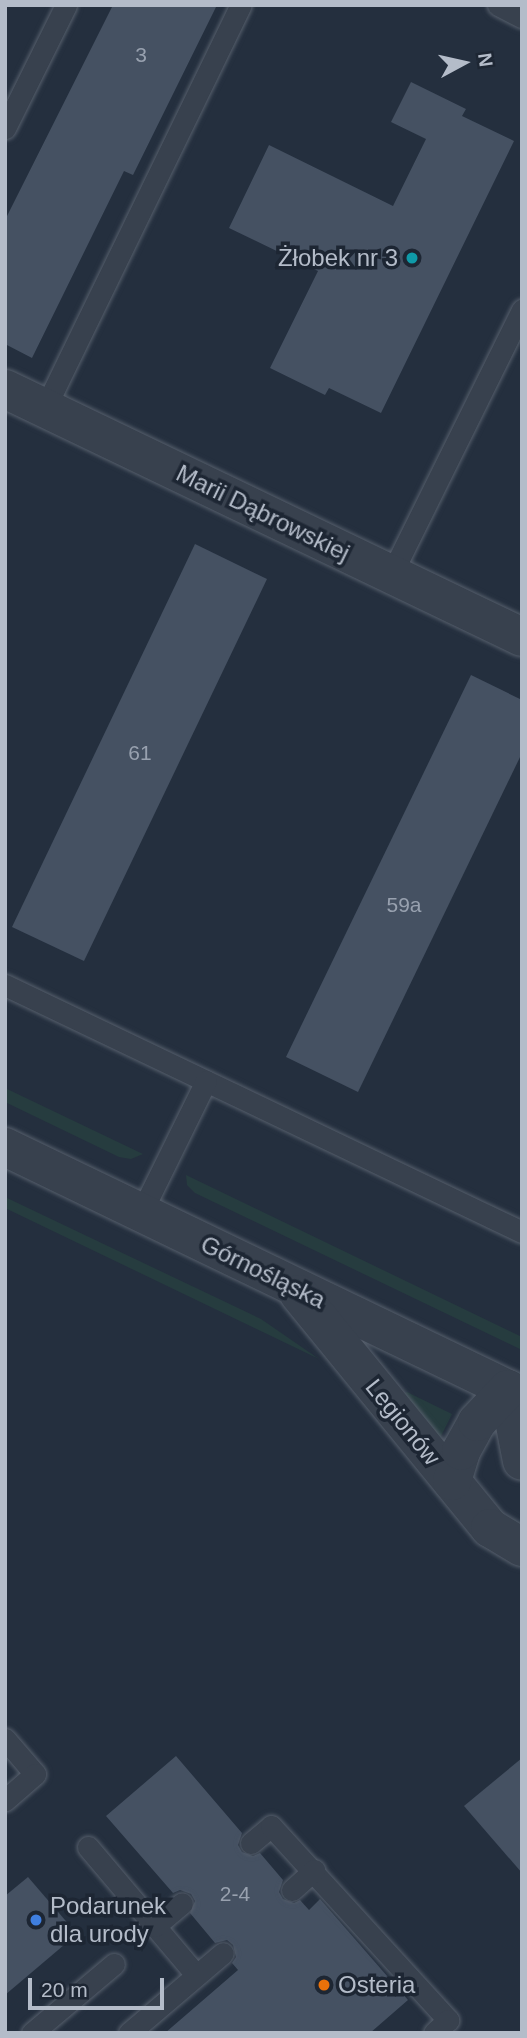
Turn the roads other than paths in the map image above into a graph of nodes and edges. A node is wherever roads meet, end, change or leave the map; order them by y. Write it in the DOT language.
graph roads {
  1 [pos="66,5"];
  2 [pos="241,5"];
  3 [pos="498,5"];
  4 [pos="522,18"];
  5 [pos="5,128"];
  6 [pos="522,310"];
  7 [pos="5,389"];
  8 [pos="46,408"];
  9 [pos="391,575"];
  10 [pos="522,637"];
  11 [pos="5,985"];
  12 [pos="206,1081"];
  13 [pos="5,1147"];
  14 [pos="141,1213"];
  15 [pos="522,1232"];
  16 [pos="293,1287"];
  17 [pos="515,1392"];
  18 [pos="522,1461"];
  19 [pos="452,1481"];
  20 [pos="522,1548"];
  21 [pos="5,1739"];
  22 [pos="5,1800"];
  23 [pos="251,1843"];
  24 [pos="88,1847"];
  25 [pos="313,1870"];
  26 [pos="292,1890"];
  27 [pos="182,1903"];
  28 [pos="155,1926"];
  29 [pos="223,1953"];
  30 [pos="114,1964"];
  31 [pos="196,1975"];
  32 [pos="33,2033"];
  33 [pos="129,2033"];
  34 [pos="434,2033"];
  1 -- 5 [label="lane"];
  2 -- 8 [label="lane"];
  3 -- 4 [label="lane"];
  6 -- 9 [label="lane"];
  7 -- 8 [label="street, Marii Dąbrowskiej"];
  8 -- 9 [label="street, Marii Dąbrowskiej"];
  9 -- 10 [label="street, Marii Dąbrowskiej"];
  11 -- 12 [label="lane"];
  12 -- 14 [label="lane"];
  12 -- 15 [label="lane"];
  13 -- 14 [label="street, Górnośląska"];
  14 -- 16 [label="street, Górnośląska"];
  16 -- 17 [label="street, Górnośląska"];
  16 -- 19 [label="street, Legionów"];
  17 -- 18 [label="street"];
  17 -- 19 [label="street"];
  19 -- 20 [label="street, Legionów"];
  21 -- 22 [label="lane"];
  23 -- 25 [label="lane"];
  24 -- 28 [label="lane"];
  25 -- 26 [label="lane"];
  25 -- 34 [label="lane"];
  27 -- 28 [label="lane"];
  28 -- 31 [label="lane"];
  29 -- 31 [label="lane"];
  30 -- 32 [label="lane"];
  31 -- 33 [label="lane"];
}
